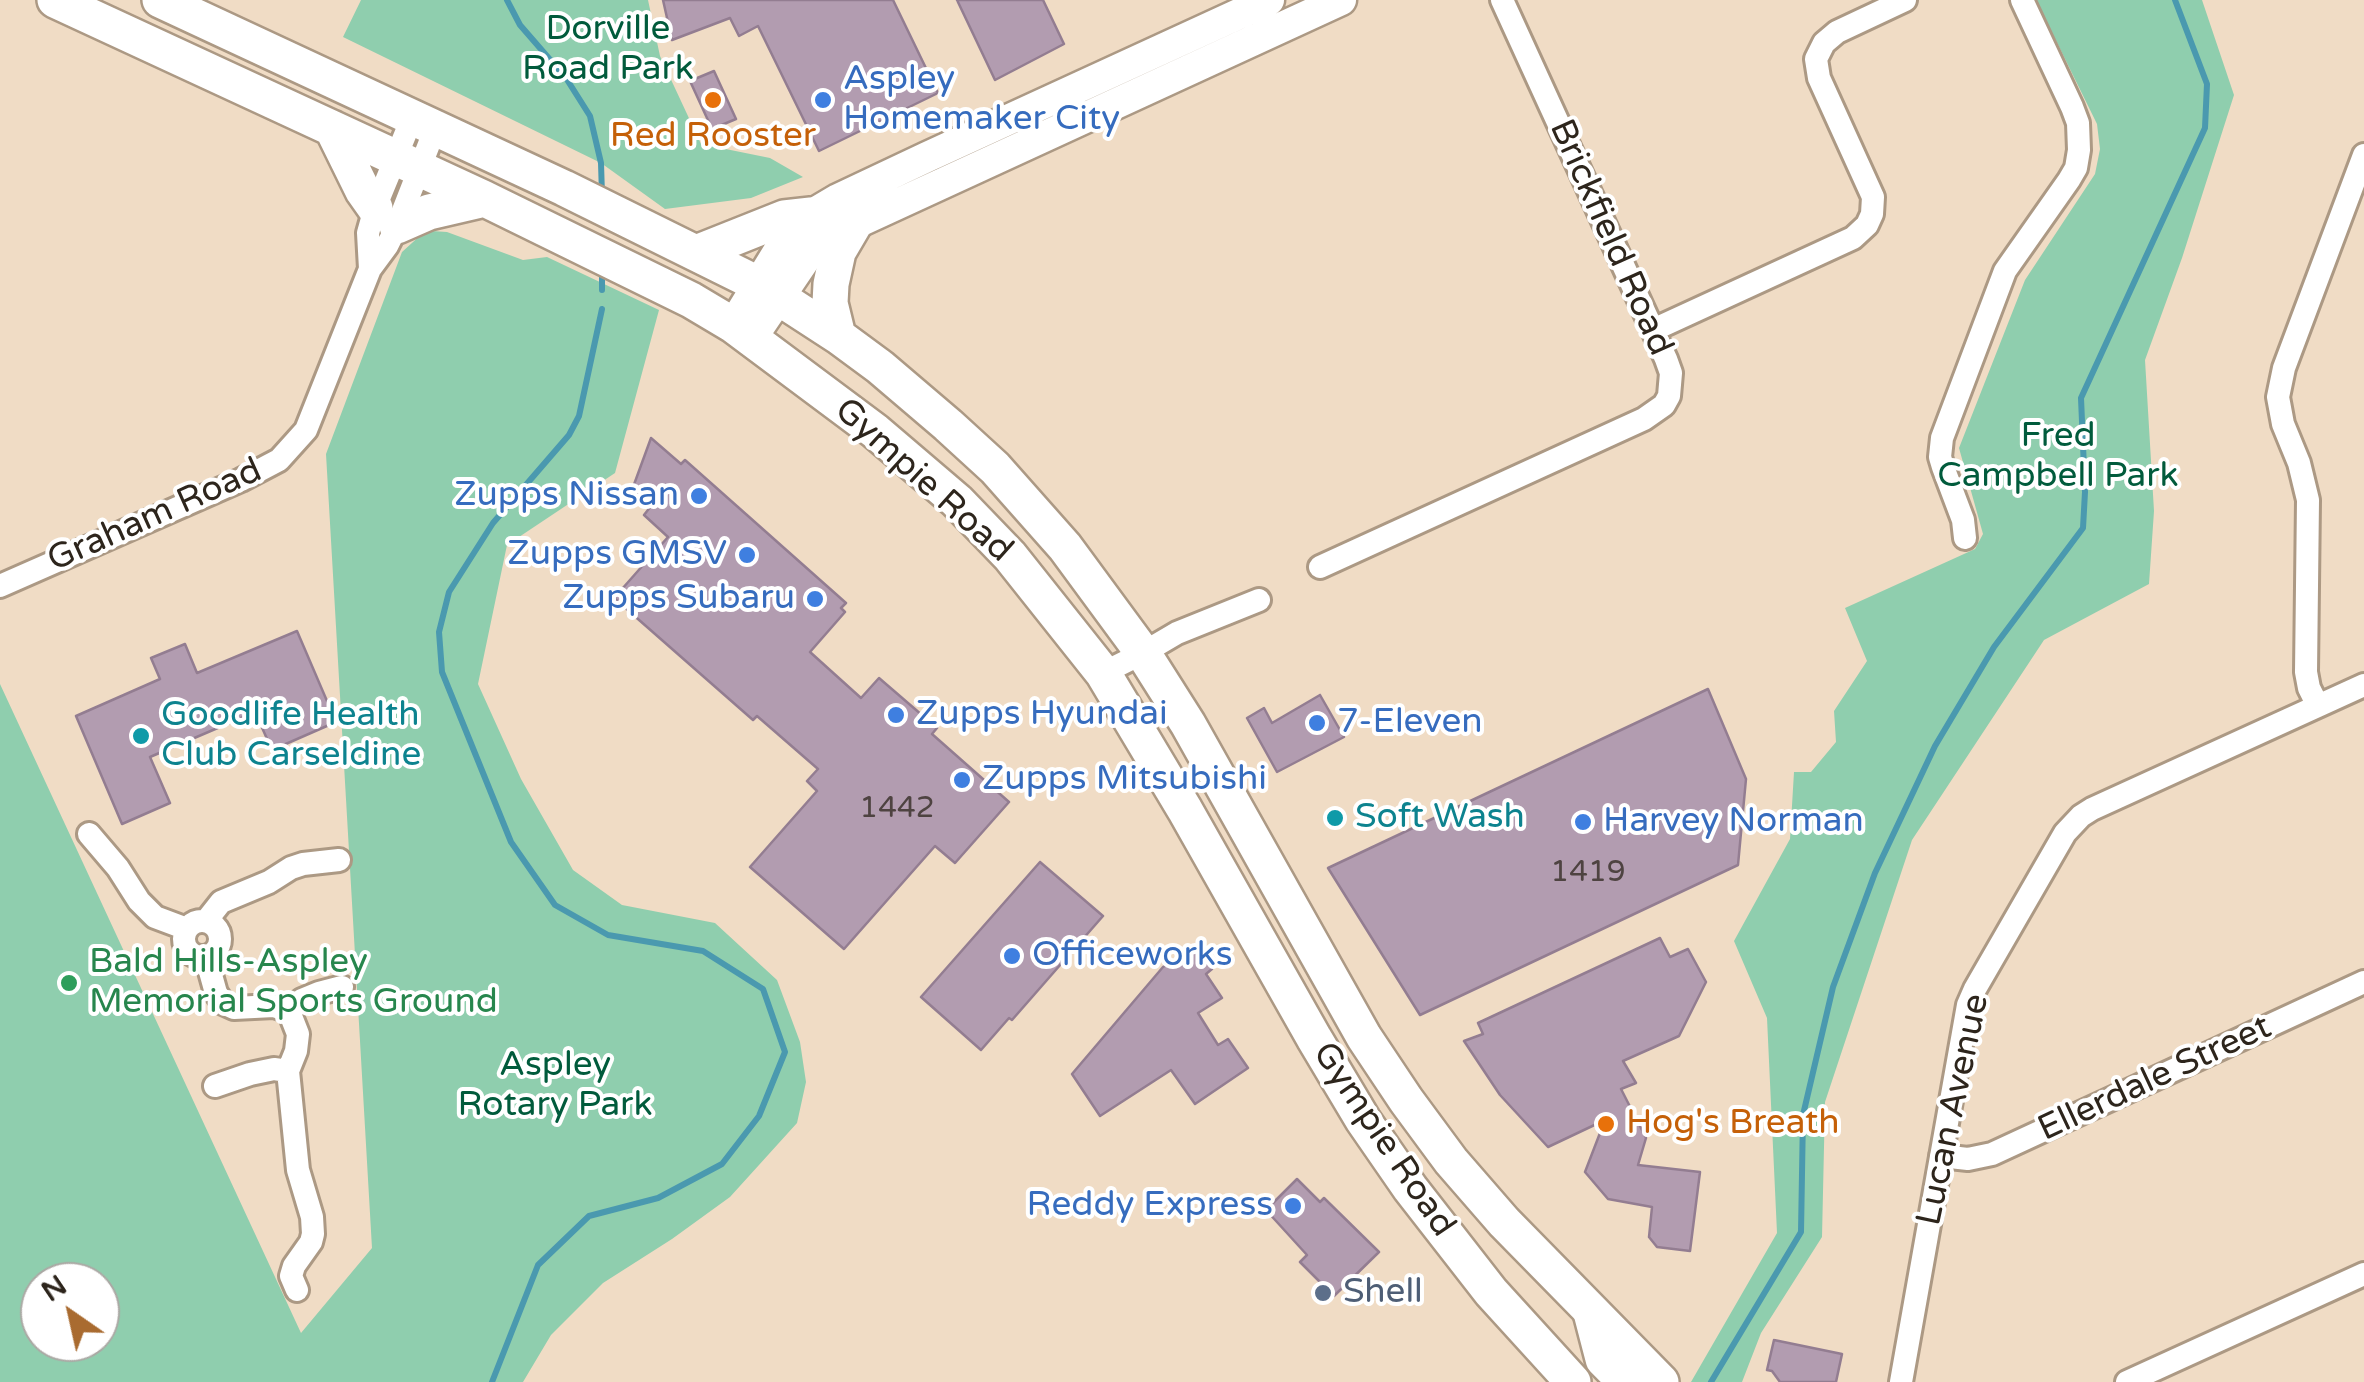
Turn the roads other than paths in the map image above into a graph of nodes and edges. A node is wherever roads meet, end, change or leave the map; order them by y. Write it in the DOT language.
graph roads {
  1 [pos="55,0"];
  2 [pos="160,0"];
  3 [pos="1269,0"];
  4 [pos="1341,0"];
  5 [pos="1502,0"];
  6 [pos="1906,0"];
  7 [pos="2022,0"];
  8 [pos="424,123"];
  9 [pos="332,128"];
  10 [pos="2364,155"];
  11 [pos="408,163"];
  12 [pos="485,199"];
  13 [pos="811,215"];
  14 [pos="386,217"];
  15 [pos="855,223"];
  16 [pos="696,253"];
  17 [pos="769,290"];
  18 [pos="1653,330"];
  19 [pos="742,332"];
  20 [pos="838,336"];
  21 [pos="1966,538"];
  22 [pos="1320,567"];
  23 [pos="0,586"];
  24 [pos="1260,600"];
  25 [pos="1143,653"];
  26 [pos="1103,672"];
  27 [pos="2364,685"];
  28 [pos="2318,706"];
  29 [pos="89,834"];
  30 [pos="339,860"];
  31 [pos="196,926"];
  32 [pos="2364,982"];
  33 [pos="342,986"];
  34 [pos="289,1011"];
  35 [pos="288,1070"];
  36 [pos="215,1086"];
  37 [pos="1942,1156"];
  38 [pos="2364,1274"];
  39 [pos="297,1290"];
  40 [pos="1587,1306"];
  41 [pos="1523,1329"];
  42 [pos="1551,1382"];
  43 [pos="1573,1382"];
  44 [pos="1622,1382"];
  45 [pos="1661,1382"];
  46 [pos="1901,1382"];
  47 [pos="2128,1382"];
  1 -- 9 [label="highway, Gympie Road"];
  2 -- 8 [label="highway, Gympie Road"];
  3 -- 13 [label="main road"];
  4 -- 15 [label="main road"];
  5 -- 18 [label="street, Brickfield Road"];
  6 -- 18 [label="street"];
  7 -- 21 [label="street"];
  8 -- 11 [label="street, Graham Road"];
  8 -- 16 [label="highway, Gympie Road"];
  9 -- 11 [label="highway, Gympie Road"];
  9 -- 14 [label="highway"];
  10 -- 28 [label="street"];
  11 -- 12 [label="highway, Gympie Road"];
  11 -- 14 [label="street, Graham Road"];
  12 -- 14 [label="highway"];
  12 -- 19 [label="highway, Gympie Road"];
  13 -- 16 [label="highway"];
  13 -- 17 [label="main road"];
  14 -- 23 [label="street, Graham Road"];
  15 -- 17 [label="main road"];
  15 -- 20 [label="highway"];
  16 -- 17 [label="highway, Gympie Road"];
  17 -- 19 [label="main road"];
  17 -- 20 [label="highway, Gympie Road"];
  18 -- 22 [label="street, Brickfield Road"];
  19 -- 26 [label="highway, Gympie Road"];
  20 -- 25 [label="highway, Gympie Road"];
  24 -- 25 [label="street"];
  25 -- 26 [label="street"];
  25 -- 40 [label="highway, Gympie Road"];
  26 -- 41 [label="highway, Gympie Road"];
  27 -- 28 [label="street, Lucan Avenue"];
  28 -- 37 [label="street, Lucan Avenue"];
  29 -- 31 [label="street"];
  30 -- 31 [label="street"];
  31 -- 34 [label="street"];
  32 -- 37 [label="street, Ellerdale Street"];
  33 -- 34 [label="street"];
  34 -- 35 [label="street"];
  35 -- 36 [label="street"];
  35 -- 39 [label="street"];
  37 -- 46 [label="street, Lucan Avenue"];
  38 -- 47 [label="street"];
  40 -- 44 [label="main road"];
  40 -- 45 [label="highway, Gympie Road"];
  41 -- 42 [label="main road"];
  41 -- 43 [label="highway, Gympie Road"];
}
